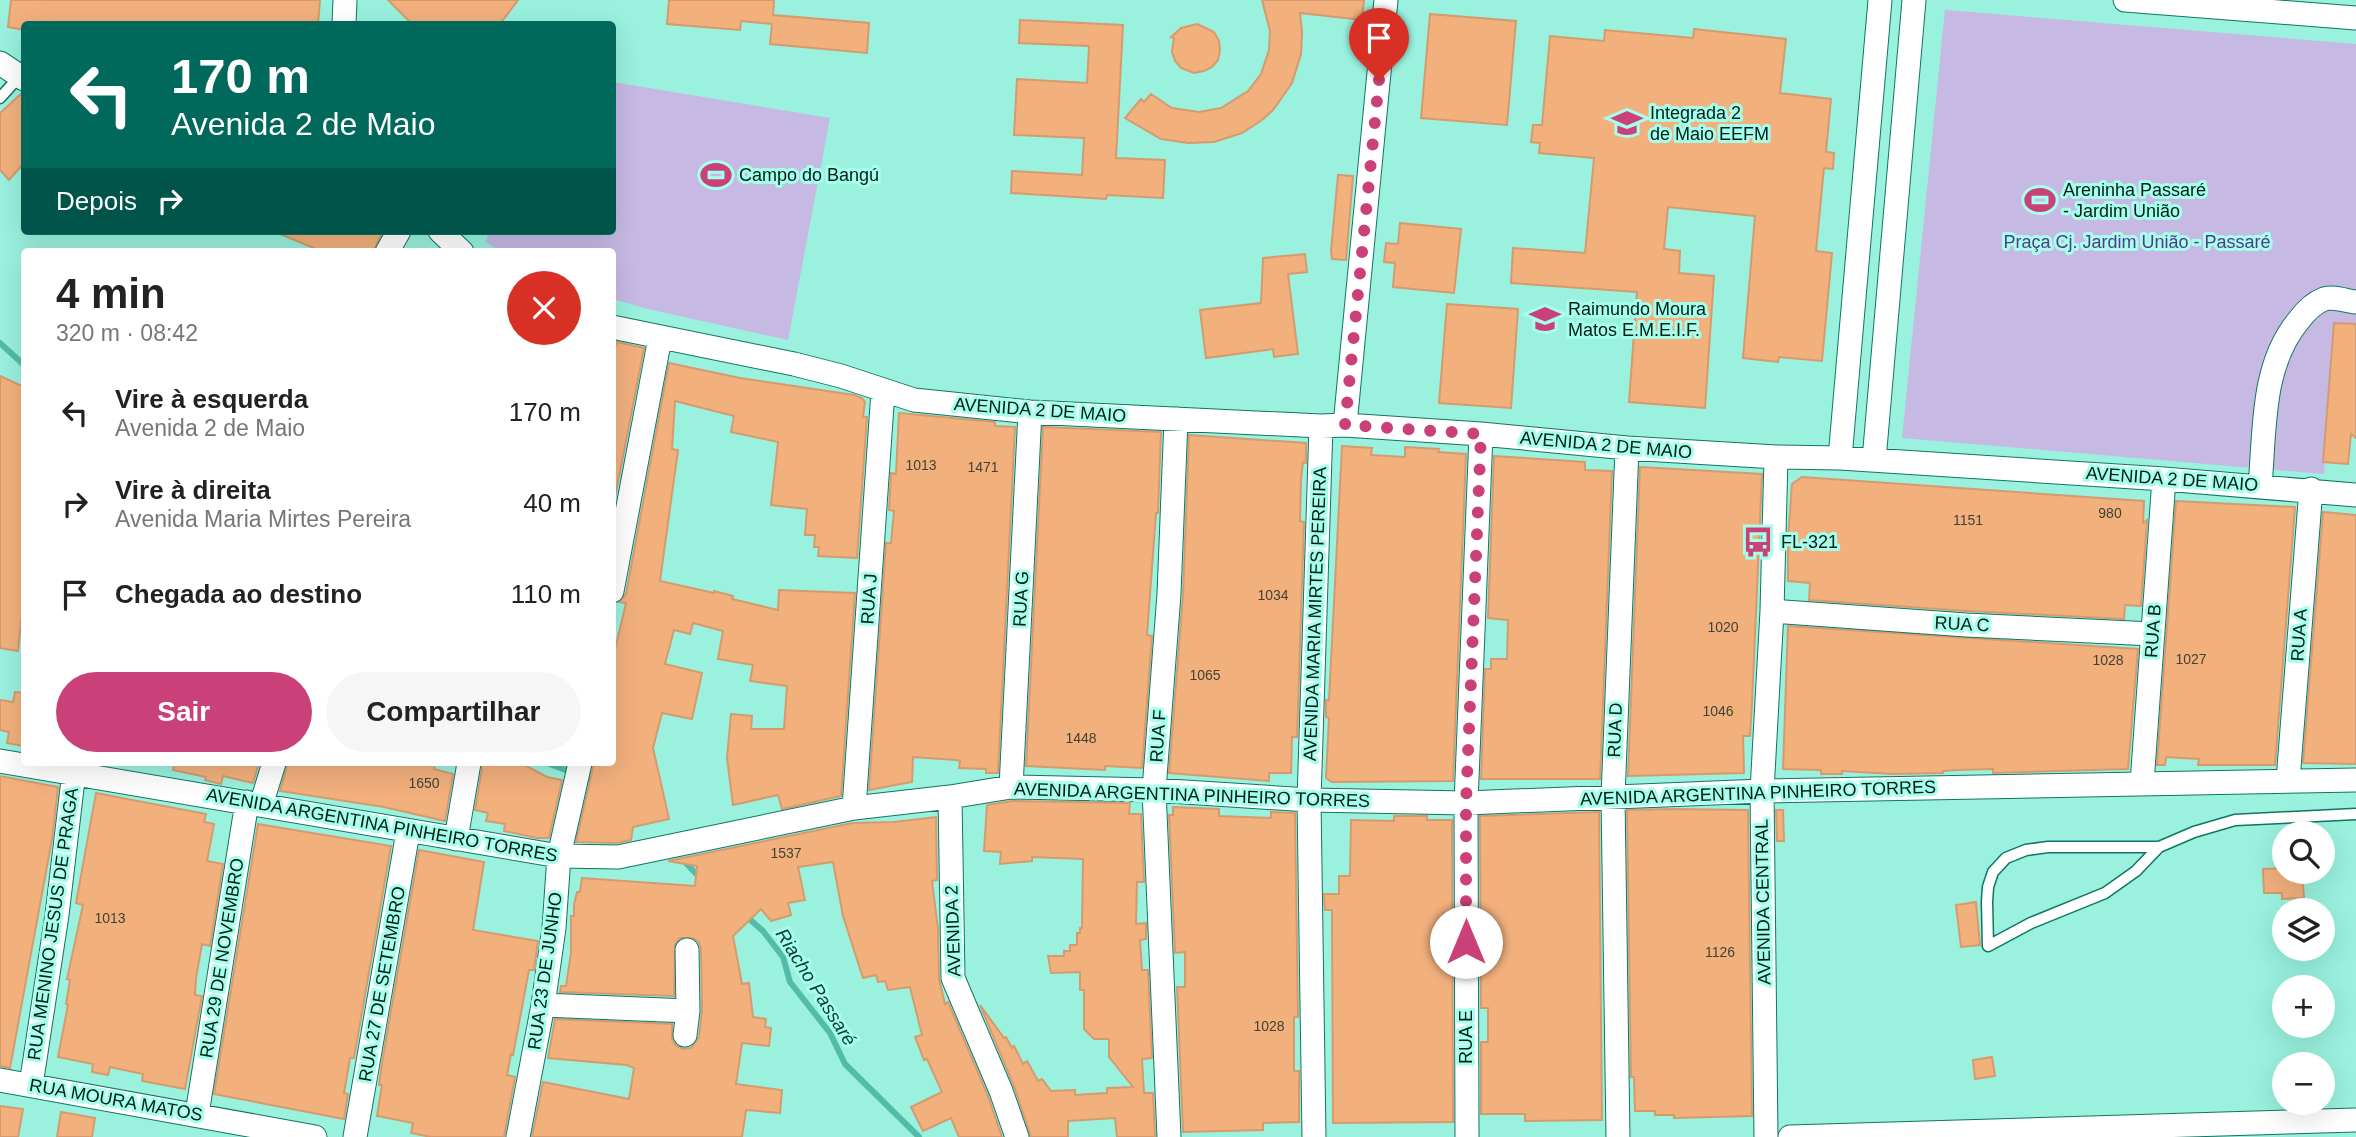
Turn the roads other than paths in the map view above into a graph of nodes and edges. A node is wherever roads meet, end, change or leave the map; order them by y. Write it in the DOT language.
graph roads {
  1 [pos="345,0"];
  2 [pos="1387,0"];
  3 [pos="1880,0"];
  4 [pos="1914,0"];
  5 [pos="2125,0"];
  6 [pos="2163,2"];
  7 [pos="2192,2"];
  8 [pos="2356,18"];
  9 [pos="344,21"];
  10 [pos="0,63"];
  11 [pos="1875,64"];
  12 [pos="1909,68"];
  13 [pos="21,77"];
  14 [pos="21,79"];
  15 [pos="0,98"];
  16 [pos="1864,183"];
  17 [pos="1898,188"];
  18 [pos="444,235"];
  19 [pos="456,248"];
  20 [pos="1856,271"];
  21 [pos="1890,275"];
  22 [pos="2356,302"];
  23 [pos="616,328"];
  24 [pos="660,338"];
  25 [pos="1846,383"];
  26 [pos="1880,388"];
  27 [pos="883,391"];
  28 [pos="1030,412"];
  29 [pos="1176,419"];
  30 [pos="1345,425"];
  31 [pos="1321,426"];
  32 [pos="1481,434"];
  33 [pos="1627,448"];
  34 [pos="1776,457"];
  35 [pos="1840,458"];
  36 [pos="1874,460"];
  37 [pos="2164,478"];
  38 [pos="2260,486"];
  39 [pos="2311,489"];
  40 [pos="2356,495"];
  41 [pos="616,571"];
  42 [pos="1772,611"];
  43 [pos="2153,634"];
  44 [pos="0,761"];
  45 [pos="21,763"];
  46 [pos="53,766"];
  47 [pos="273,766"];
  48 [pos="468,766"];
  49 [pos="579,766"];
  50 [pos="74,768"];
  51 [pos="2288,780"];
  52 [pos="2356,780"];
  53 [pos="2143,783"];
  54 [pos="1011,787"];
  55 [pos="1154,790"];
  56 [pos="1762,791"];
  57 [pos="950,797"];
  58 [pos="1613,797"];
  59 [pos="1309,800"];
  60 [pos="1466,803"];
  61 [pos="254,804"];
  62 [pos="854,808"];
  63 [pos="2356,814"];
  64 [pos="408,832"];
  65 [pos="456,839"];
  66 [pos="2159,846"];
  67 [pos="559,856"];
  68 [pos="687,950"];
  69 [pos="543,1005"];
  70 [pos="688,1011"];
  71 [pos="685,1035"];
  72 [pos="0,1080"];
  73 [pos="31,1085"];
  74 [pos="197,1114"];
  75 [pos="2356,1120"];
  76 [pos="2075,1132"];
  77 [pos="1929,1135"];
  78 [pos="315,1137"];
  79 [pos="355,1137"];
  80 [pos="518,1137"];
  81 [pos="1017,1137"];
  82 [pos="1169,1137"];
  83 [pos="1314,1137"];
  84 [pos="1467,1137"];
  85 [pos="1618,1137"];
  86 [pos="1766,1137"];
  87 [pos="1790,1137"];
  1 -- 9 [label="street"];
  2 -- 30 [label="street"];
  3 -- 11 [label="street"];
  4 -- 12 [label="street"];
  5 -- 6 [label="street"];
  6 -- 7 [label="street"];
  7 -- 8 [label="street"];
  10 -- 13 [label="street"];
  11 -- 12 [label="street"];
  11 -- 16 [label="street"];
  12 -- 17 [label="street"];
  14 -- 15 [label="lane"];
  16 -- 17 [label="street"];
  16 -- 20 [label="street"];
  17 -- 21 [label="street"];
  18 -- 19 [label="street"];
  20 -- 21 [label="street"];
  20 -- 25 [label="street"];
  21 -- 26 [label="street"];
  22 -- 38 [label="street"];
  23 -- 24 [label="street, AVENIDA 2 DE MAIO"];
  24 -- 27 [label="street, AVENIDA 2 DE MAIO"];
  24 -- 41 [label="street"];
  25 -- 26 [label="street"];
  25 -- 35 [label="street"];
  26 -- 36 [label="street"];
  27 -- 28 [label="street, AVENIDA 2 DE MAIO"];
  27 -- 62 [label="street, RUA J"];
  28 -- 29 [label="street, AVENIDA 2 DE MAIO"];
  28 -- 54 [label="street, RUA G"];
  29 -- 31 [label="street, AVENIDA 2 DE MAIO"];
  29 -- 55 [label="street, RUA F"];
  30 -- 31 [label="street, AVENIDA 2 DE MAIO"];
  30 -- 32 [label="street, AVENIDA 2 DE MAIO"];
  31 -- 59 [label="street, AVENIDA MARIA MIRTES PEREIRA"];
  32 -- 33 [label="street, AVENIDA 2 DE MAIO"];
  32 -- 60 [label="street, RUA E"];
  33 -- 34 [label="street, AVENIDA 2 DE MAIO"];
  33 -- 58 [label="street, RUA D"];
  34 -- 35 [label="street, AVENIDA 2 DE MAIO"];
  34 -- 42 [label="street, AVENIDA CENTRAL"];
  35 -- 36 [label="street, AVENIDA 2 DE MAIO"];
  36 -- 37 [label="street, AVENIDA 2 DE MAIO"];
  37 -- 38 [label="street, AVENIDA 2 DE MAIO"];
  37 -- 43 [label="street, RUA B"];
  38 -- 39 [label="street, AVENIDA 2 DE MAIO"];
  39 -- 40 [label="street, AVENIDA 2 DE MAIO"];
  39 -- 51 [label="street, RUA A"];
  42 -- 43 [label="street, RUA C"];
  42 -- 56 [label="street, AVENIDA CENTRAL"];
  43 -- 53 [label="street, RUA B"];
  44 -- 45 [label="street, AVENIDA ARGENTINA PINHEIRO TORRES"];
  46 -- 50 [label="street, AVENIDA ARGENTINA PINHEIRO TORRES"];
  47 -- 61 [label="street, RUA 29 DE NOVEMBRO"];
  48 -- 65 [label="street"];
  49 -- 67 [label="street, RUA 23 DE JUNHO"];
  50 -- 61 [label="street, AVENIDA ARGENTINA PINHEIRO TORRES"];
  50 -- 73 [label="street, RUA MENINO JESUS DE PRAGA"];
  51 -- 52 [label="street, AVENIDA ARGENTINA PINHEIRO TORRES"];
  51 -- 53 [label="street, AVENIDA ARGENTINA PINHEIRO TORRES"];
  53 -- 56 [label="street, AVENIDA ARGENTINA PINHEIRO TORRES"];
  54 -- 55 [label="street, AVENIDA ARGENTINA PINHEIRO TORRES"];
  54 -- 57 [label="street, AVENIDA ARGENTINA PINHEIRO TORRES"];
  55 -- 59 [label="street, AVENIDA ARGENTINA PINHEIRO TORRES"];
  55 -- 82 [label="street, RUA F"];
  56 -- 58 [label="street, AVENIDA ARGENTINA PINHEIRO TORRES"];
  56 -- 86 [label="street, AVENIDA CENTRAL"];
  57 -- 62 [label="street, AVENIDA ARGENTINA PINHEIRO TORRES"];
  57 -- 81 [label="street, AVENIDA 2"];
  58 -- 60 [label="street, AVENIDA ARGENTINA PINHEIRO TORRES"];
  58 -- 85 [label="street, RUA D"];
  59 -- 60 [label="street, AVENIDA ARGENTINA PINHEIRO TORRES"];
  59 -- 83 [label="street, AVENIDA MARIA MIRTES PEREIRA"];
  60 -- 84 [label="street, RUA E"];
  61 -- 64 [label="street, AVENIDA ARGENTINA PINHEIRO TORRES"];
  61 -- 74 [label="street, RUA 29 DE NOVEMBRO"];
  62 -- 67 [label="street, AVENIDA ARGENTINA PINHEIRO TORRES"];
  63 -- 66 [label="lane"];
  64 -- 65 [label="street, AVENIDA ARGENTINA PINHEIRO TORRES"];
  64 -- 79 [label="street, RUA 27 DE SETEMBRO"];
  65 -- 67 [label="street, AVENIDA ARGENTINA PINHEIRO TORRES"];
  66 -- 66 [label="lane"];
  67 -- 69 [label="street, RUA 23 DE JUNHO"];
  68 -- 70 [label="street"];
  69 -- 70 [label="street"];
  69 -- 80 [label="street, RUA 23 DE JUNHO"];
  70 -- 71 [label="street"];
  72 -- 73 [label="street, RUA MOURA MATOS"];
  73 -- 74 [label="street, RUA MOURA MATOS"];
  74 -- 78 [label="street, RUA MOURA MATOS"];
  75 -- 76 [label="street"];
  76 -- 77 [label="street"];
  77 -- 87 [label="street"];
}
